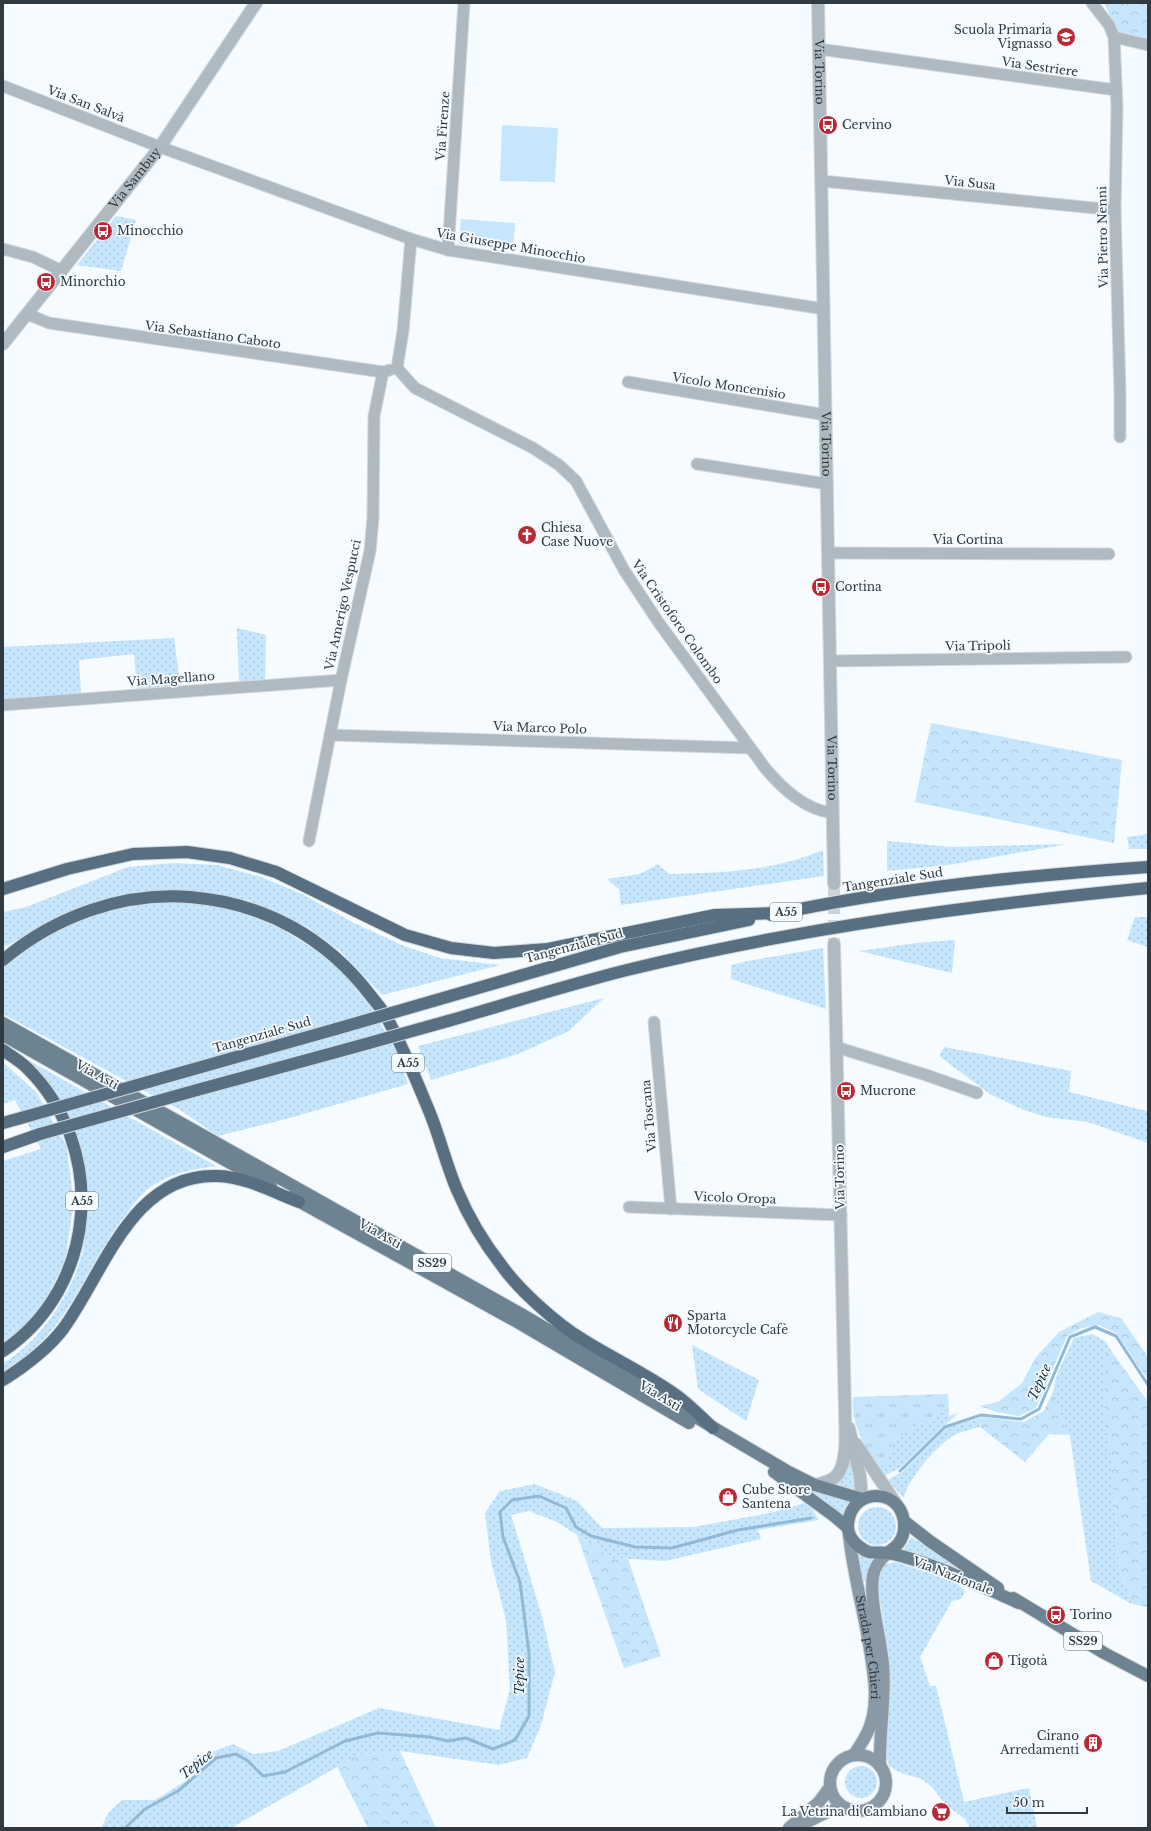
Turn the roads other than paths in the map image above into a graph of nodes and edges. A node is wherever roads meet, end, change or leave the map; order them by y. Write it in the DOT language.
graph roads {
  1 [pos="256,3"];
  2 [pos="464,3"];
  3 [pos="818,3"];
  4 [pos="1092,3"];
  5 [pos="1114,37"];
  6 [pos="1148,44"];
  7 [pos="819,49"];
  8 [pos="3,86"];
  9 [pos="1116,90"];
  10 [pos="160,147"];
  11 [pos="822,182"];
  12 [pos="1115,210"];
  13 [pos="411,239"];
  14 [pos="3,249"];
  15 [pos="448,250"];
  16 [pos="62,271"];
  17 [pos="824,309"];
  18 [pos="27,314"];
  19 [pos="3,344"];
  20 [pos="397,368"];
  21 [pos="383,372"];
  22 [pos="628,382"];
  23 [pos="826,415"];
  24 [pos="1120,437"];
  25 [pos="697,464"];
  26 [pos="827,484"];
  27 [pos="828,553"];
  28 [pos="1109,554"];
  29 [pos="1126,657"];
  30 [pos="830,661"];
  31 [pos="341,680"];
  32 [pos="3,705"];
  33 [pos="330,735"];
  34 [pos="750,748"];
  35 [pos="832,813"];
  36 [pos="308,841"];
  37 [pos="1148,867"];
  38 [pos="834,884"];
  39 [pos="1148,888"];
  40 [pos="3,889"];
  41 [pos="777,913"];
  42 [pos="834,944"];
  43 [pos="3,960"];
  44 [pos="654,1022"];
  45 [pos="3,1023"];
  46 [pos="3,1034"];
  47 [pos="836,1047"];
  48 [pos="3,1050"];
  49 [pos="977,1093"];
  50 [pos="3,1123"];
  51 [pos="40,1134"];
  52 [pos="3,1143"];
  53 [pos="3,1147"];
  54 [pos="299,1202"];
  55 [pos="629,1207"];
  56 [pos="671,1209"];
  57 [pos="841,1215"];
  58 [pos="3,1351"];
  59 [pos="3,1380"];
  60 [pos="845,1411"];
  61 [pos="713,1428"];
  62 [pos="851,1436"];
  63 [pos="815,1485"];
  64 [pos="862,1499"];
  65 [pos="895,1502"];
  66 [pos="904,1521"];
  67 [pos="848,1532"];
  68 [pos="887,1553"];
  69 [pos="1019,1603"];
  70 [pos="1148,1676"];
  71 [pos="854,1755"];
  72 [pos="880,1766"];
  73 [pos="830,1787"];
  74 [pos="846,1808"];
  75 [pos="789,1828"];
  76 [pos="795,1828"];
  1 -- 10 [label="street, Via Sambuy"];
  2 -- 15 [label="street, Via Firenze"];
  3 -- 7 [label="street, Via Torino"];
  4 -- 5 [label="street"];
  5 -- 6 [label="street"];
  5 -- 9 [label="street, Via Pietro Nenni"];
  7 -- 9 [label="street, Via Sestriere"];
  7 -- 11 [label="street, Via Torino"];
  8 -- 10 [label="street, Via San Salvà"];
  9 -- 12 [label="street, Via Pietro Nenni"];
  10 -- 13 [label="street, Via Giuseppe Minocchio"];
  10 -- 16 [label="street, Via Sambuy"];
  11 -- 12 [label="street, Via Susa"];
  11 -- 17 [label="street, Via Torino"];
  12 -- 24 [label="street, Via Pietro Nenni"];
  13 -- 15 [label="street, Via Giuseppe Minocchio"];
  13 -- 20 [label="street"];
  14 -- 16 [label="street"];
  15 -- 17 [label="street, Via Giuseppe Minocchio"];
  16 -- 18 [label="street, Via Sambuy"];
  17 -- 23 [label="street, Via Torino"];
  18 -- 19 [label="street, Via Sambuy"];
  18 -- 21 [label="street, Via Sebastiano Caboto"];
  20 -- 21 [label="street, Via Sebastiano Caboto"];
  20 -- 34 [label="street, Via Cristoforo Colombo"];
  21 -- 31 [label="street, Via Amerigo Vespucci"];
  22 -- 23 [label="street, Vicolo Moncenisio"];
  23 -- 26 [label="street, Via Torino"];
  25 -- 26 [label="street"];
  26 -- 27 [label="street, Via Torino"];
  27 -- 28 [label="street, Via Cortina"];
  27 -- 30 [label="street, Via Torino"];
  29 -- 30 [label="street, Via Tripoli"];
  30 -- 35 [label="street, Via Torino"];
  31 -- 32 [label="street, Via Magellano"];
  31 -- 33 [label="street, Via Amerigo Vespucci"];
  33 -- 34 [label="street, Via Marco Polo"];
  33 -- 36 [label="street, Via Amerigo Vespucci"];
  34 -- 35 [label="street, Via Cristoforo Colombo"];
  35 -- 38 [label="street, Via Torino"];
  37 -- 41 [label="highway, Tangenziale Sud / A55"];
  39 -- 51 [label="highway, A55, bridge"];
  40 -- 41 [label="highway"];
  41 -- 50 [label="highway, Tangenziale Sud / A55, bridge"];
  42 -- 47 [label="street, Via Torino"];
  43 -- 61 [label="highway, A55"];
  44 -- 56 [label="street, Via Toscana"];
  45 -- 61 [label="main road, Via Asti / SS29"];
  46 -- 54 [label="main road, Via Asti / SS29"];
  47 -- 49 [label="street"];
  47 -- 57 [label="street, Via Torino"];
  48 -- 58 [label="highway, A55"];
  51 -- 52 [label="highway"];
  51 -- 53 [label="highway, A55"];
  54 -- 59 [label="highway"];
  54 -- 67 [label="main road, Via Asti / SS29"];
  55 -- 56 [label="street, Vicolo Oropa"];
  56 -- 57 [label="street, Vicolo Oropa"];
  57 -- 60 [label="street, Via Torino"];
  60 -- 62 [label="street, Via Torino"];
  60 -- 63 [label="street, Via Torino"];
  61 -- 63 [label="main road, Via Asti / SS29"];
  62 -- 64 [label="street, Via Torino"];
  62 -- 65 [label="street, Via Torino"];
  63 -- 64 [label="main road, Via Asti / SS29"];
  64 -- 65 [label="main road"];
  64 -- 67 [label="main road"];
  65 -- 66 [label="main road, Via Nazionale"];
  66 -- 68 [label="main road"];
  66 -- 69 [label="main road, Via Nazionale / SS29"];
  67 -- 68 [label="main road, Via Nazionale"];
  67 -- 71 [label="main road, Strada per Chieri"];
  68 -- 69 [label="main road, Via Nazionale / SS29"];
  68 -- 72 [label="main road, Strada per Chieri"];
  69 -- 70 [label="main road, Via Nazionale / SS29"];
  71 -- 72 [label="main road"];
  71 -- 73 [label="main road"];
  72 -- 74 [label="main road"];
  73 -- 74 [label="main road"];
  73 -- 75 [label="main road"];
  74 -- 76 [label="main road"];
}
